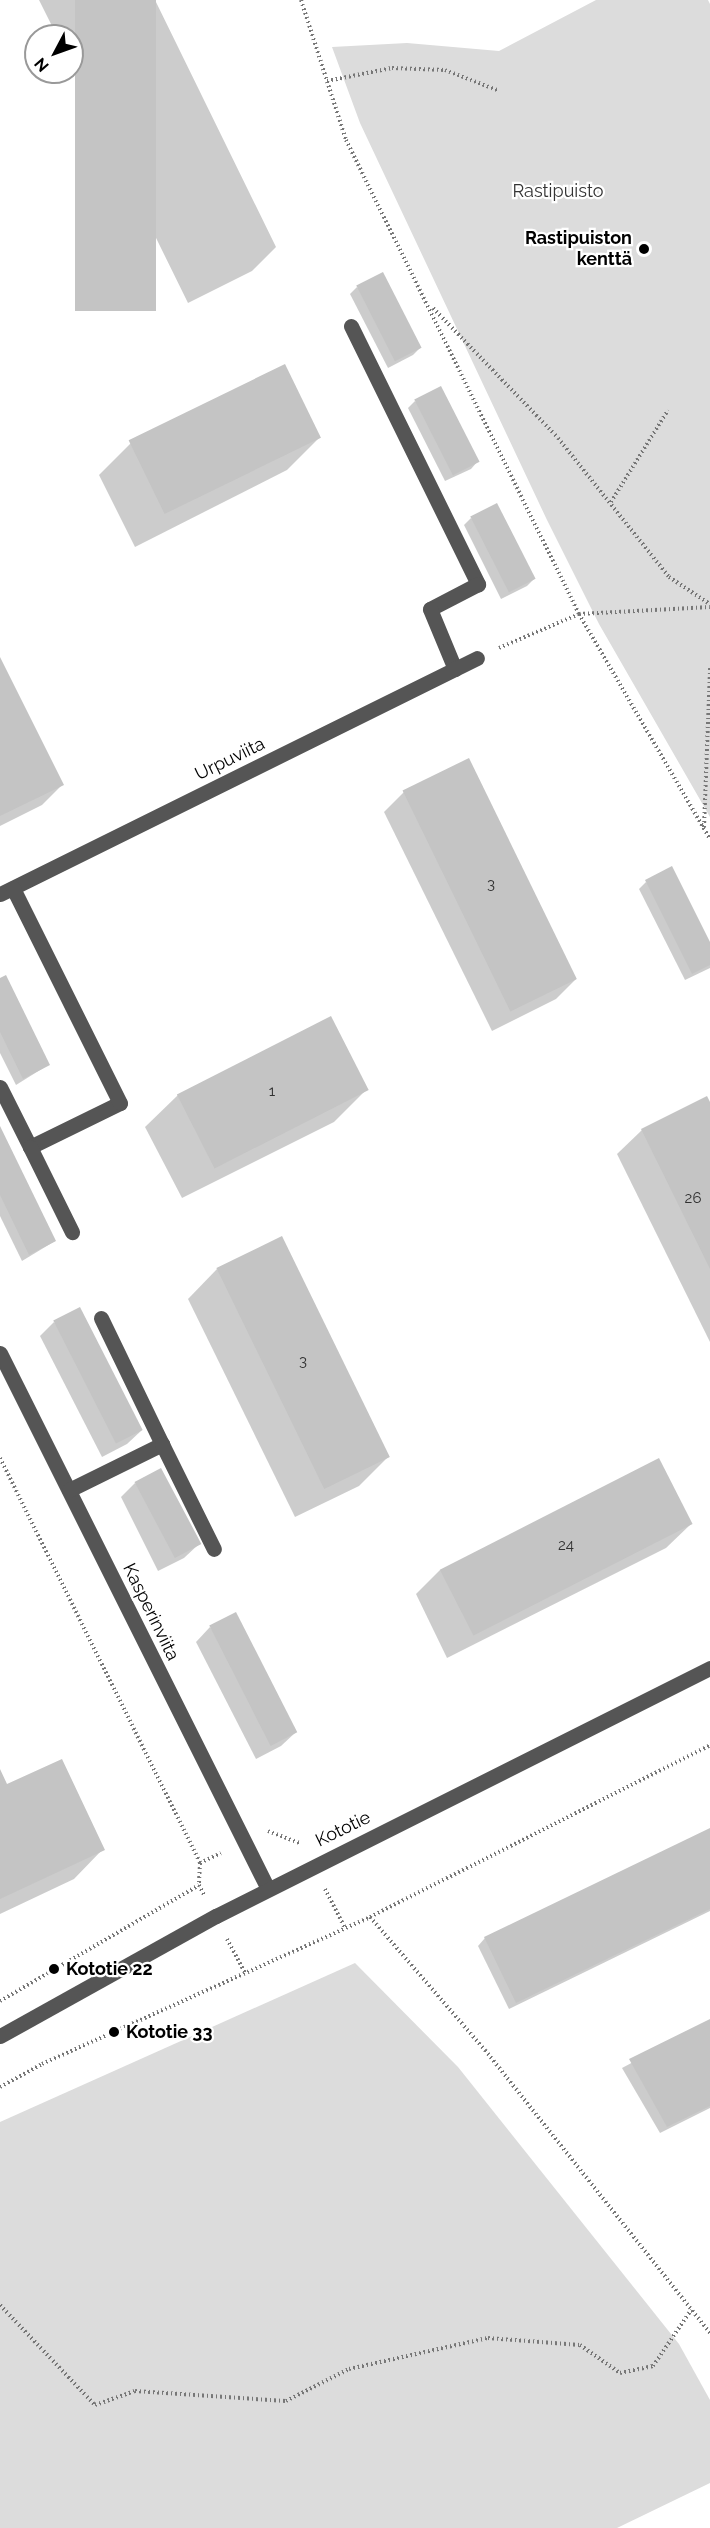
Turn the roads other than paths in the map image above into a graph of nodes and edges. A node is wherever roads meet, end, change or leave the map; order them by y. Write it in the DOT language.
graph roads {
  1 [pos="351,326"];
  2 [pos="477,658"];
  3 [pos="455,669"];
  4 [pos="6,891"];
  5 [pos="0,1087"];
  6 [pos="30,1147"];
  7 [pos="72,1232"];
  8 [pos="101,1318"];
  9 [pos="0,1353"];
  10 [pos="162,1444"];
  11 [pos="69,1490"];
  12 [pos="214,1549"];
  13 [pos="710,1668"];
  14 [pos="268,1889"];
  15 [pos="0,2036"];
  1 -- 3 [label="street"];
  2 -- 3 [label="street, Urpuviita"];
  3 -- 4 [label="street, Urpuviita"];
  4 -- 6 [label="street"];
  5 -- 6 [label="street"];
  6 -- 7 [label="street"];
  8 -- 10 [label="street"];
  9 -- 11 [label="street, Kasperinviita"];
  10 -- 11 [label="street"];
  10 -- 12 [label="street"];
  11 -- 14 [label="street, Kasperinviita"];
  13 -- 14 [label="street, Kototie"];
  14 -- 15 [label="street, Kototie"];
}
